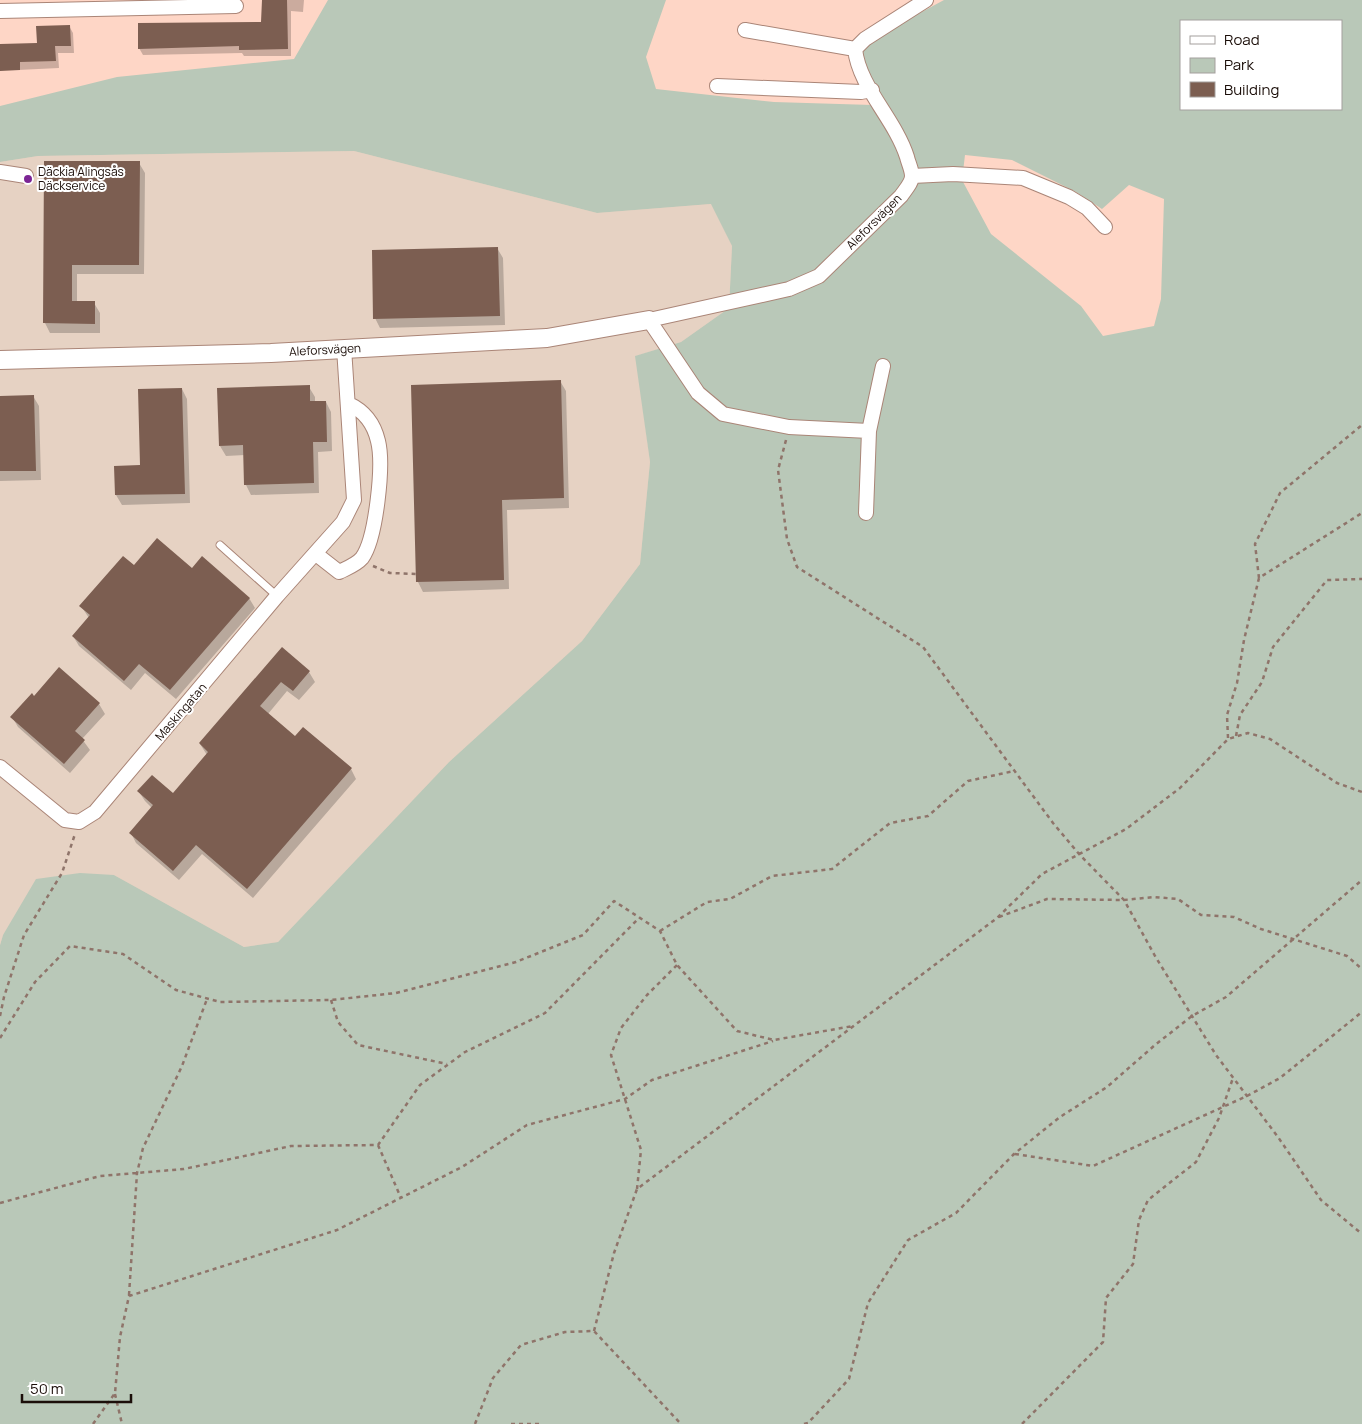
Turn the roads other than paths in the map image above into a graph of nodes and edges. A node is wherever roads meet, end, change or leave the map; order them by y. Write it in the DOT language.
graph roads {
  1 [pos="926,0"];
  2 [pos="236,6"];
  3 [pos="0,11"];
  4 [pos="745,30"];
  5 [pos="855,49"];
  6 [pos="717,86"];
  7 [pos="872,90"];
  8 [pos="0,172"];
  9 [pos="26,176"];
  10 [pos="912,176"];
  11 [pos="1105,227"];
  12 [pos="649,320"];
  13 [pos="344,348"];
  14 [pos="0,360"];
  15 [pos="883,366"];
  16 [pos="348,404"];
  17 [pos="869,431"];
  18 [pos="866,513"];
  19 [pos="220,545"];
  20 [pos="316,554"];
  21 [pos="277,596"];
  22 [pos="0,766"];
  1 -- 5 [label="street"];
  2 -- 3 [label="street"];
  4 -- 5 [label="street"];
  5 -- 7 [label="street"];
  6 -- 7 [label="street"];
  7 -- 10 [label="street"];
  8 -- 9 [label="street"];
  10 -- 11 [label="street"];
  10 -- 12 [label="street, Aleforsvägen"];
  12 -- 13 [label="street, Aleforsvägen"];
  12 -- 17 [label="street"];
  13 -- 14 [label="street, Aleforsvägen"];
  13 -- 16 [label="street, Maskingatan"];
  15 -- 17 [label="street"];
  16 -- 20 [label="street, Maskingatan"];
  16 -- 20 [label="street"];
  17 -- 18 [label="street"];
  19 -- 21 [label="lane"];
  20 -- 21 [label="street, Maskingatan"];
  21 -- 22 [label="street, Maskingatan"];
}
